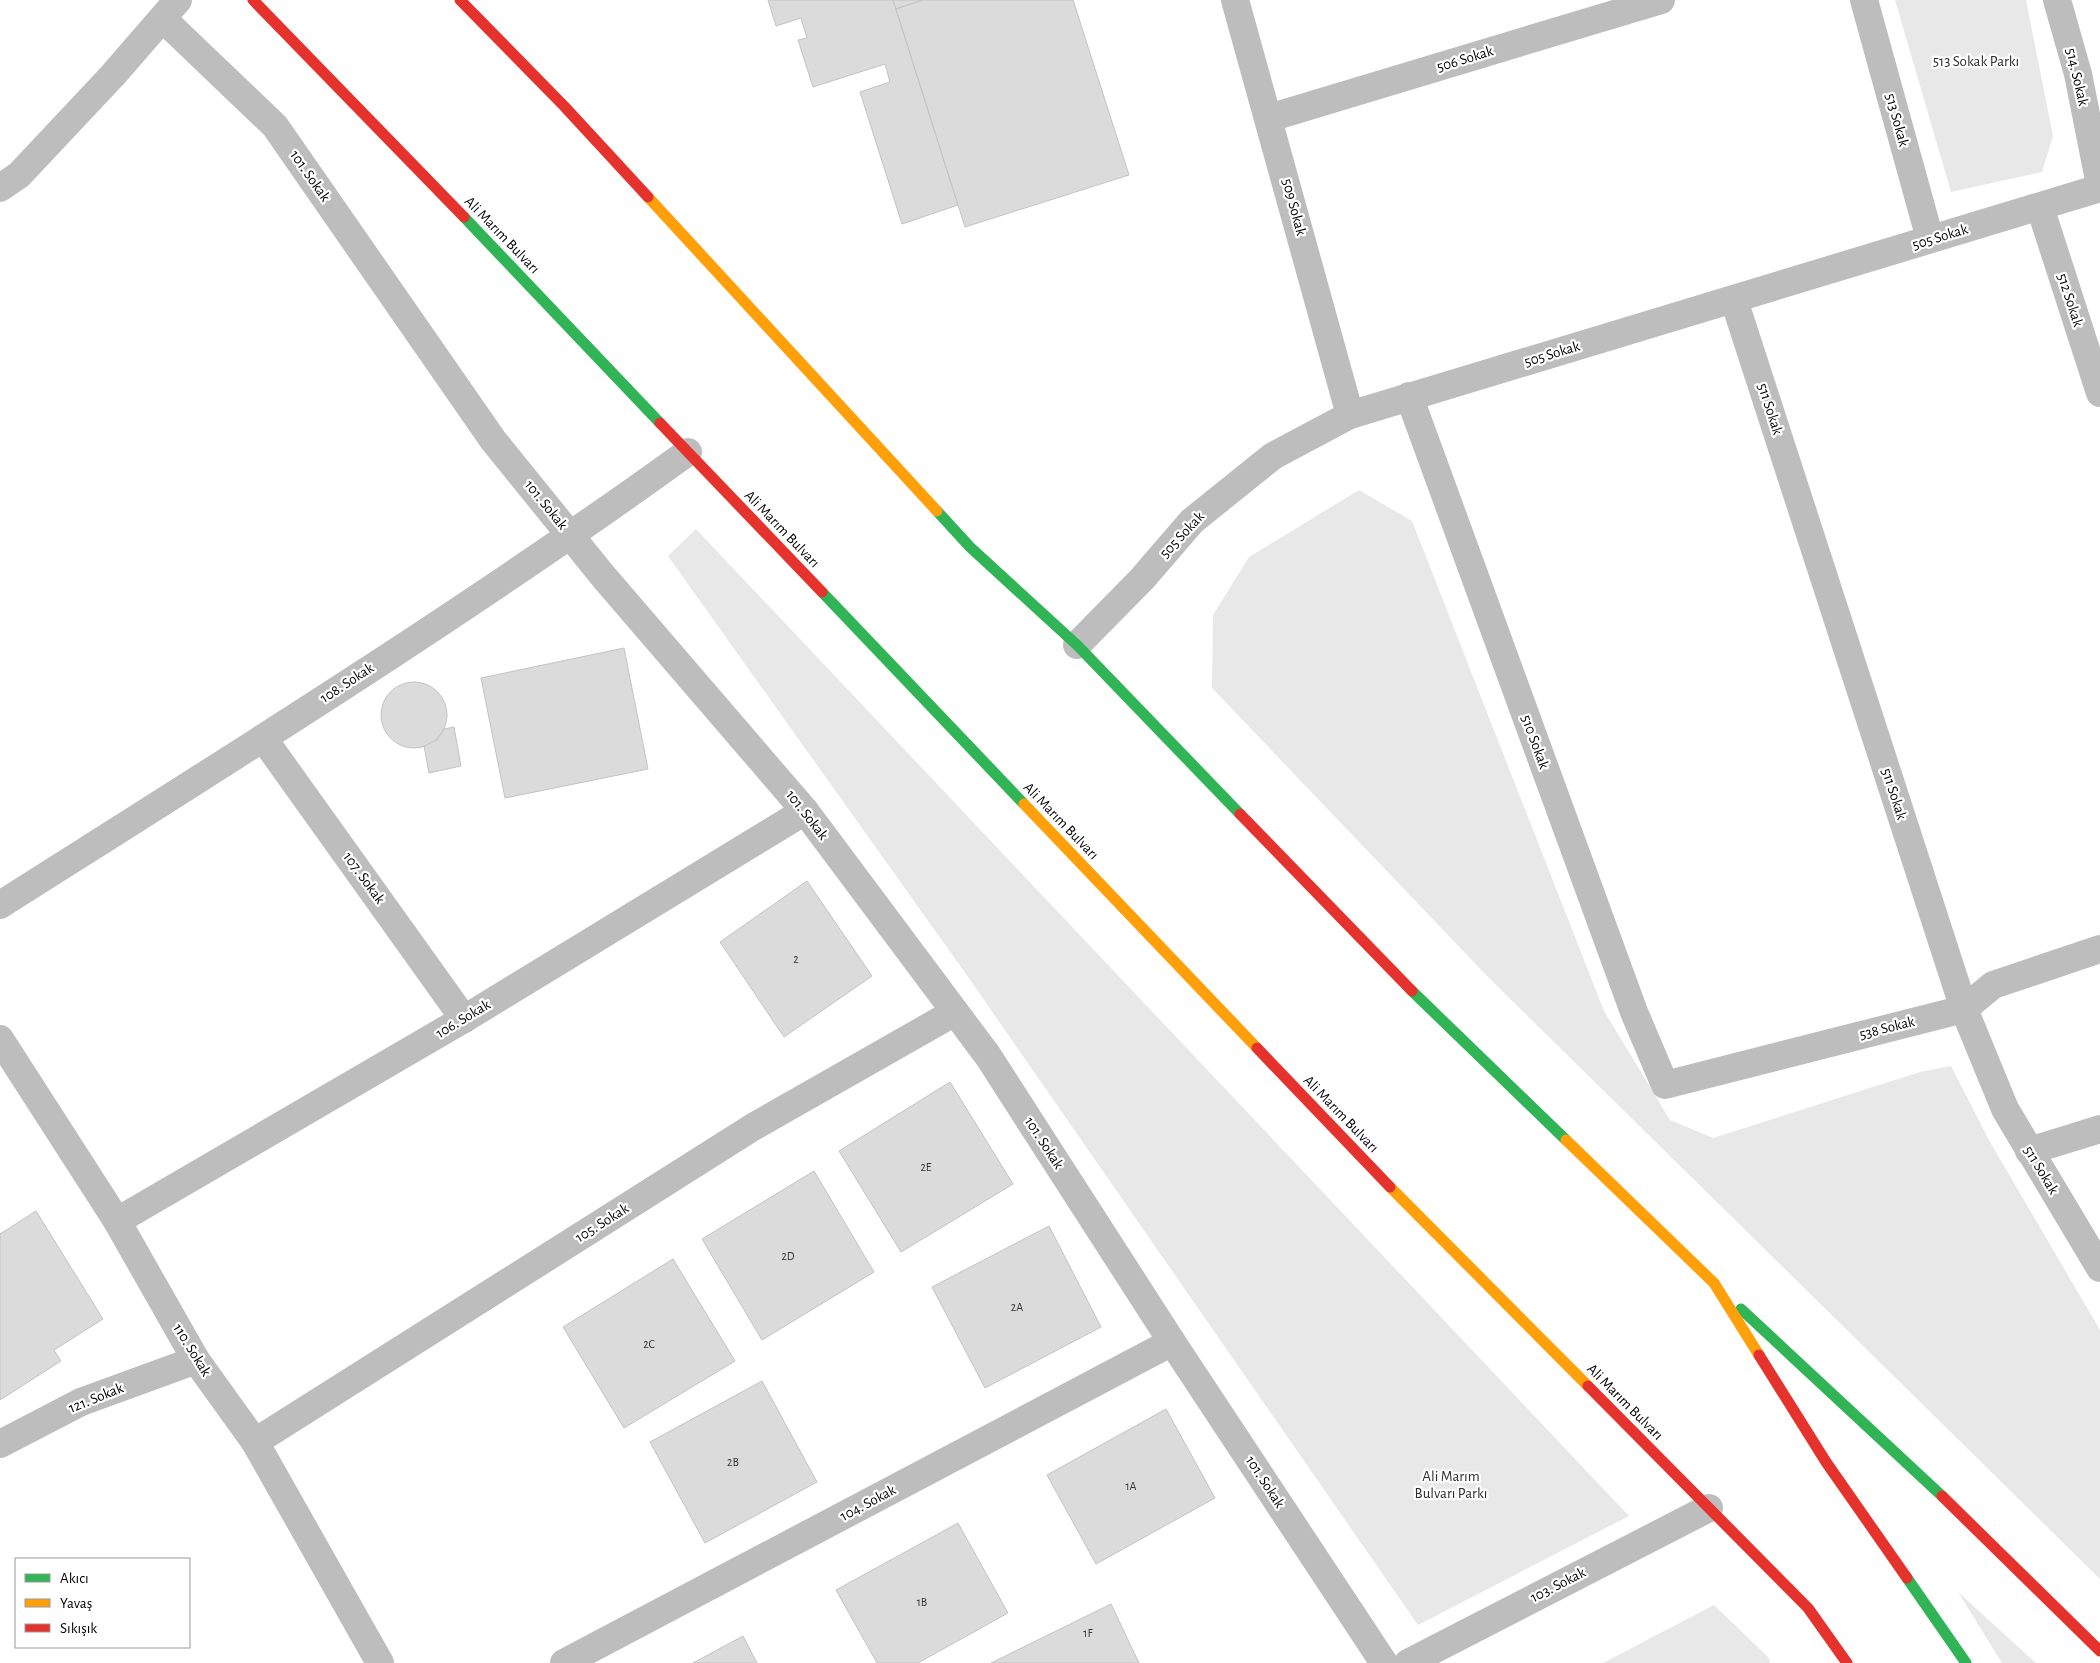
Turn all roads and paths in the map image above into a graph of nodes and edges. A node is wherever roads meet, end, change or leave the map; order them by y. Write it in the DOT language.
graph roads {
  1 [pos="253,0"];
  2 [pos="460,0"];
  3 [pos="1235,0"];
  4 [pos="1660,0"];
  5 [pos="1864,0"];
  6 [pos="2057,0"];
  7 [pos="170,9"];
  8 [pos="1269,118"];
  9 [pos="2100,186"];
  10 [pos="0,188"];
  11 [pos="2040,207"];
  12 [pos="1930,239"];
  13 [pos="1734,300"];
  14 [pos="2100,393"];
  15 [pos="1409,396"];
  16 [pos="1350,415"];
  17 [pos="688,452"];
  18 [pos="571,536"];
  19 [pos="1077,645"];
  20 [pos="263,738"];
  21 [pos="805,811"];
  22 [pos="0,905"];
  23 [pos="2100,949"];
  24 [pos="1964,1009"];
  25 [pos="955,1012"];
  26 [pos="464,1019"];
  27 [pos="0,1039"];
  28 [pos="1665,1085"];
  29 [pos="2100,1129"];
  30 [pos="2029,1151"];
  31 [pos="117,1220"];
  32 [pos="2100,1268"];
  33 [pos="1714,1283"];
  34 [pos="1172,1342"];
  35 [pos="196,1360"];
  36 [pos="255,1442"];
  37 [pos="0,1444"];
  38 [pos="1709,1508"];
  39 [pos="2100,1651"];
  40 [pos="380,1663"];
  41 [pos="564,1663"];
  42 [pos="1384,1663"];
  43 [pos="1408,1663"];
  44 [pos="1847,1663"];
  45 [pos="1966,1663"];
  1 -- 17 [label="main road, Ali Marım Bulvarı"];
  2 -- 19 [label="main road"];
  3 -- 8 [label="street, 509 Sokak"];
  4 -- 8 [label="street, 506 Sokak"];
  5 -- 12 [label="street, 513 Sokak"];
  6 -- 9 [label="street, 514. Sokak"];
  7 -- 10 [label="street"];
  7 -- 18 [label="street, 101. Sokak"];
  8 -- 16 [label="street, 509 Sokak"];
  9 -- 11 [label="street, 505 Sokak"];
  11 -- 12 [label="street, 505 Sokak"];
  11 -- 14 [label="street, 512 Sokak"];
  12 -- 13 [label="street, 505 Sokak"];
  13 -- 15 [label="street, 505 Sokak"];
  13 -- 24 [label="street, 511 Sokak"];
  15 -- 16 [label="street, 505 Sokak"];
  15 -- 28 [label="street, 510 Sokak"];
  16 -- 19 [label="street, 505 Sokak"];
  17 -- 18 [label="street, 108. Sokak"];
  17 -- 38 [label="main road, Ali Marım Bulvarı"];
  18 -- 20 [label="street, 108. Sokak"];
  18 -- 21 [label="street, 101. Sokak"];
  19 -- 33 [label="main road"];
  20 -- 22 [label="street, 108. Sokak"];
  20 -- 26 [label="street, 107. Sokak"];
  21 -- 25 [label="street, 101. Sokak"];
  21 -- 26 [label="street, 106. Sokak"];
  23 -- 24 [label="street, 538 Sokak"];
  24 -- 28 [label="street, 538 Sokak"];
  24 -- 30 [label="street, 511 Sokak"];
  25 -- 34 [label="street, 101. Sokak"];
  25 -- 36 [label="street, 105. Sokak"];
  26 -- 31 [label="street, 106. Sokak"];
  27 -- 31 [label="street, 110. Sokak"];
  29 -- 30 [label="street"];
  30 -- 32 [label="street, 511 Sokak"];
  31 -- 35 [label="street, 110. Sokak"];
  33 -- 39 [label="main road"];
  33 -- 45 [label="main road"];
  34 -- 41 [label="street, 104. Sokak"];
  34 -- 42 [label="street, 101. Sokak"];
  35 -- 36 [label="street, 110. Sokak"];
  35 -- 37 [label="street, 121. Sokak"];
  36 -- 40 [label="street, 110. Sokak"];
  38 -- 43 [label="street, 103. Sokak"];
  38 -- 44 [label="main road, Ali Marım Bulvarı"];
}
